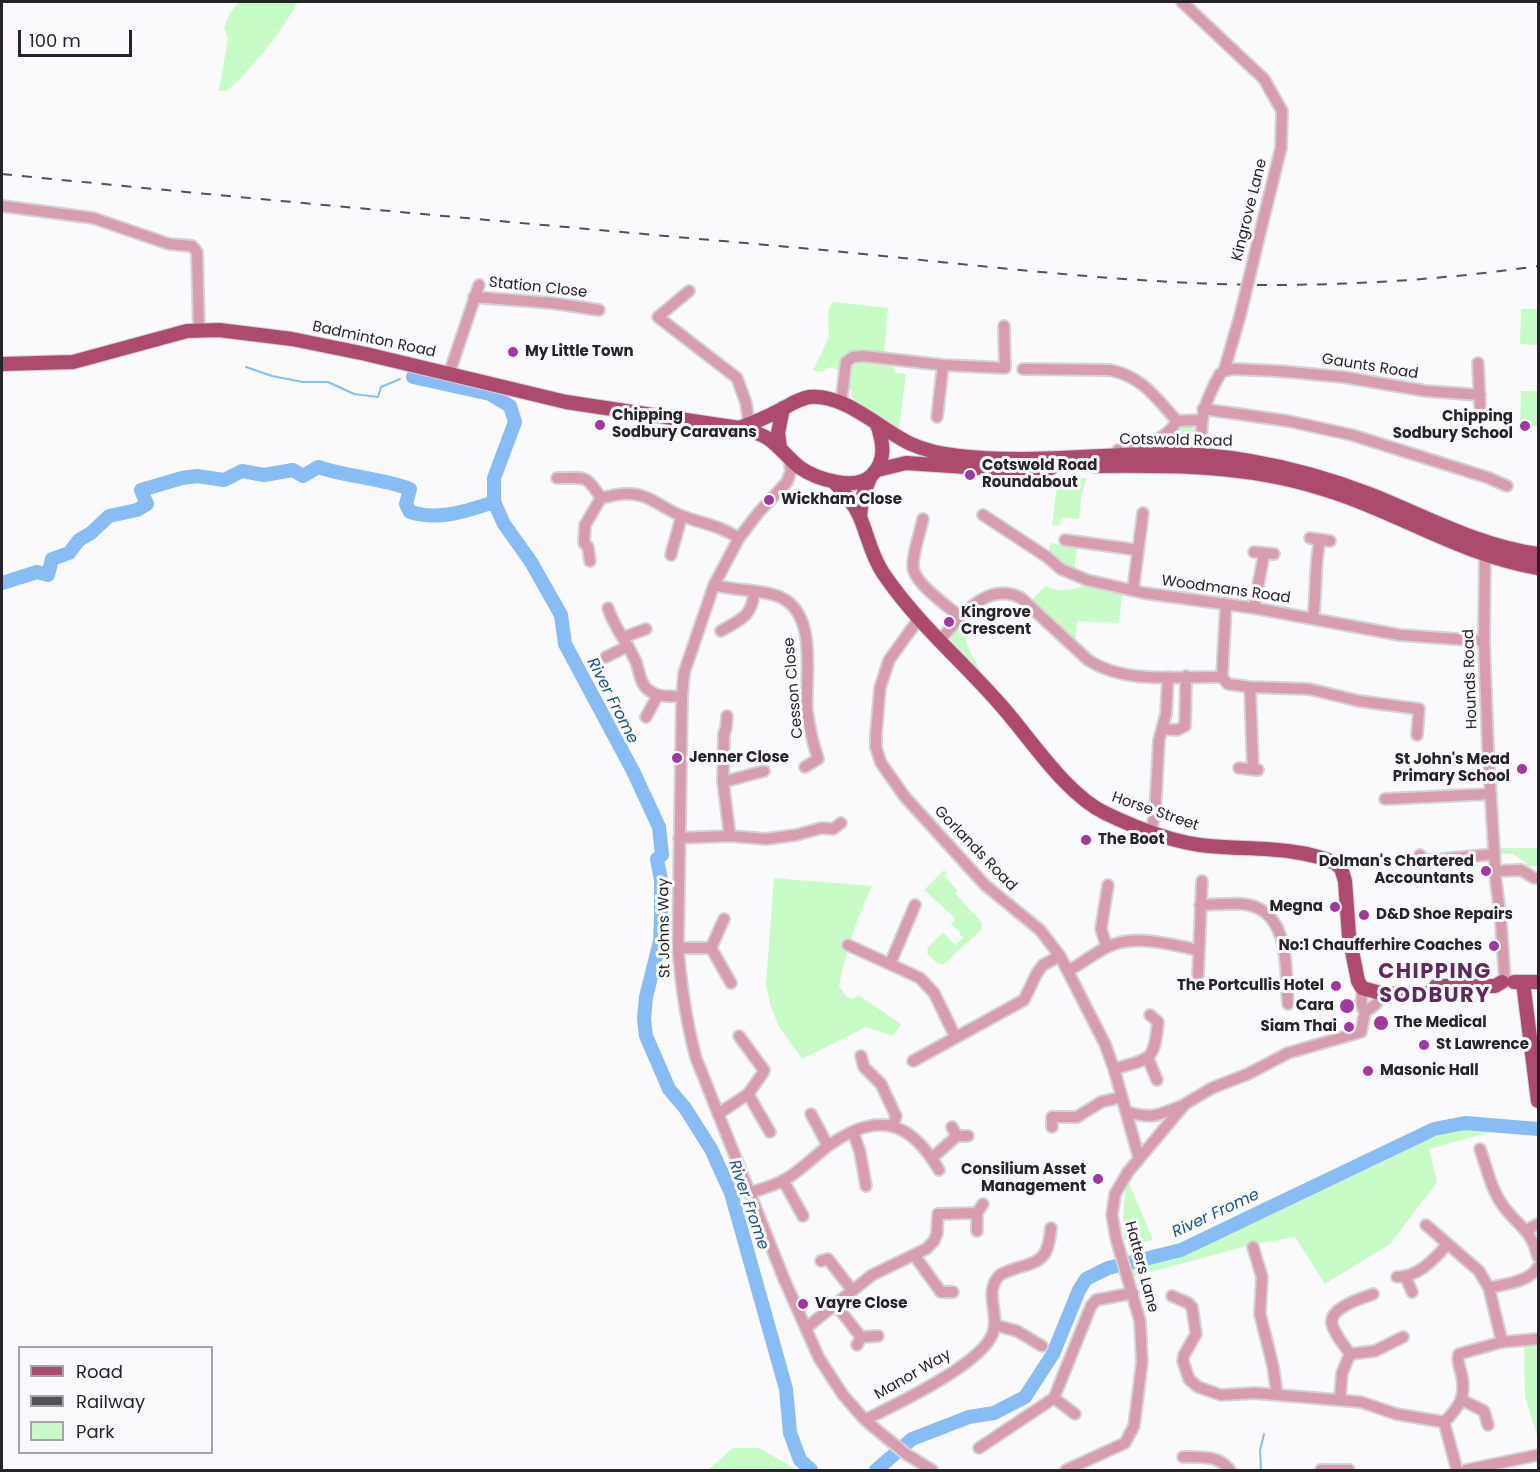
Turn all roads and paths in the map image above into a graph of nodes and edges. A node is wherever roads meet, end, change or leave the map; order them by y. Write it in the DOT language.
graph roads {
  1 [pos="1182,2"];
  2 [pos="2,206"];
  3 [pos="479,285"];
  4 [pos="689,291"];
  5 [pos="474,297"];
  6 [pos="598,310"];
  7 [pos="1004,326"];
  8 [pos="199,330"];
  9 [pos="1478,363"];
  10 [pos="2,364"];
  11 [pos="943,365"];
  12 [pos="1023,369"];
  13 [pos="1224,371"];
  14 [pos="450,374"];
  15 [pos="940,393"];
  16 [pos="951,394"];
  17 [pos="746,403"];
  18 [pos="841,404"];
  19 [pos="783,408"];
  20 [pos="1202,415"];
  21 [pos="937,417"];
  22 [pos="764,418"];
  23 [pos="1177,422"];
  24 [pos="877,424"];
  25 [pos="747,428"];
  26 [pos="1070,452"];
  27 [pos="784,453"];
  28 [pos="1201,456"];
  29 [pos="874,474"];
  30 [pos="818,476"];
  31 [pos="557,478"];
  32 [pos="787,482"];
  33 [pos="834,482"];
  34 [pos="1507,486"];
  35 [pos="602,498"];
  36 [pos="1143,513"];
  37 [pos="982,515"];
  38 [pos="681,516"];
  39 [pos="860,516"];
  40 [pos="919,525"];
  41 [pos="740,538"];
  42 [pos="1072,538"];
  43 [pos="1472,538"];
  44 [pos="1320,540"];
  45 [pos="1137,550"];
  46 [pos="1264,553"];
  47 [pos="1539,554"];
  48 [pos="671,555"];
  49 [pos="1485,555"];
  50 [pos="590,561"];
  51 [pos="1539,568"];
  52 [pos="714,585"];
  53 [pos="1133,590"];
  54 [pos="754,592"];
  55 [pos="1226,605"];
  56 [pos="1254,608"];
  57 [pos="613,613"];
  58 [pos="960,617"];
  59 [pos="1313,618"];
  60 [pos="918,620"];
  61 [pos="646,629"];
  62 [pos="721,631"];
  63 [pos="939,641"];
  64 [pos="1484,641"];
  65 [pos="626,642"];
  66 [pos="606,657"];
  67 [pos="1186,676"];
  68 [pos="1168,677"];
  69 [pos="1222,677"];
  70 [pos="1250,687"];
  71 [pos="658,695"];
  72 [pos="682,696"];
  73 [pos="646,717"];
  74 [pos="726,717"];
  75 [pos="1162,729"];
  76 [pos="1417,735"];
  77 [pos="805,767"];
  78 [pos="1239,768"];
  79 [pos="764,771"];
  80 [pos="723,782"];
  81 [pos="1490,794"];
  82 [pos="1385,799"];
  83 [pos="841,823"];
  84 [pos="1151,831"];
  85 [pos="730,836"];
  86 [pos="679,838"];
  87 [pos="1494,854"];
  88 [pos="1420,855"];
  89 [pos="1495,871"];
  90 [pos="1539,878"];
  91 [pos="1202,881"];
  92 [pos="1108,885"];
  93 [pos="915,905"];
  94 [pos="1200,905"];
  95 [pos="724,919"];
  96 [pos="848,945"];
  97 [pos="1107,947"];
  98 [pos="678,948"];
  99 [pos="711,948"];
  100 [pos="1198,950"];
  101 [pos="1060,956"];
  102 [pos="890,964"];
  103 [pos="1068,971"];
  104 [pos="1198,975"];
  105 [pos="1504,982"];
  106 [pos="1522,982"];
  107 [pos="1539,982"];
  108 [pos="731,983"];
  109 [pos="1364,990"];
  110 [pos="1384,994"];
  111 [pos="1288,1004"];
  112 [pos="1365,1012"];
  113 [pos="1169,1020"];
  114 [pos="1362,1031"];
  115 [pos="739,1036"];
  116 [pos="955,1036"];
  117 [pos="861,1056"];
  118 [pos="1148,1058"];
  119 [pos="913,1061"];
  120 [pos="1114,1069"];
  121 [pos="1157,1080"];
  122 [pos="748,1094"];
  123 [pos="1122,1097"];
  124 [pos="1539,1101"];
  125 [pos="1185,1104"];
  126 [pos="1127,1112"];
  127 [pos="718,1113"];
  128 [pos="811,1114"];
  129 [pos="1052,1117"];
  130 [pos="893,1126"];
  131 [pos="770,1132"];
  132 [pos="853,1132"];
  133 [pos="959,1133"];
  134 [pos="828,1146"];
  135 [pos="1480,1149"];
  136 [pos="932,1158"];
  137 [pos="1139,1158"];
  138 [pos="939,1170"];
  139 [pos="1502,1176"];
  140 [pos="783,1180"];
  141 [pos="1491,1180"];
  142 [pos="866,1186"];
  143 [pos="749,1193"];
  144 [pos="803,1216"];
  145 [pos="1539,1224"];
  146 [pos="1435,1227"];
  147 [pos="1051,1228"];
  148 [pos="1527,1230"];
  149 [pos="978,1231"];
  150 [pos="1448,1244"];
  151 [pos="1253,1247"];
  152 [pos="914,1255"];
  153 [pos="828,1257"];
  154 [pos="1539,1257"];
  155 [pos="1539,1267"];
  156 [pos="1489,1288"];
  157 [pos="852,1290"];
  158 [pos="952,1292"];
  159 [pos="1412,1292"];
  160 [pos="1133,1293"];
  161 [pos="1373,1294"];
  162 [pos="1172,1296"];
  163 [pos="836,1305"];
  164 [pos="995,1325"];
  165 [pos="806,1328"];
  166 [pos="878,1336"];
  167 [pos="1403,1337"];
  168 [pos="1539,1340"];
  169 [pos="1502,1341"];
  170 [pos="1036,1346"];
  171 [pos="1350,1354"];
  172 [pos="1277,1394"];
  173 [pos="1054,1398"];
  174 [pos="1340,1399"];
  175 [pos="1462,1400"];
  176 [pos="1077,1415"];
  177 [pos="865,1420"];
  178 [pos="1444,1422"];
  179 [pos="1488,1425"];
  180 [pos="980,1448"];
  181 [pos="1539,1455"];
  182 [pos="1183,1457"];
  183 [pos="932,1470"];
  184 [pos="1065,1470"];
  185 [pos="1230,1470"];
  186 [pos="1321,1470"];
  187 [pos="1335,1470"];
  188 [pos="1348,1470"];
  189 [pos="1457,1470"];
  190 [pos="1466,1470"];
  1 -- 13 [label="street, Kingrove Lane, bridge"];
  2 -- 8 [label="street"];
  3 -- 5 [label="street, Station Close"];
  4 -- 17 [label="street"];
  5 -- 6 [label="street, Station Close"];
  5 -- 14 [label="street, Station Close"];
  7 -- 11 [label="street"];
  8 -- 10 [label="main road, Badminton Road"];
  8 -- 14 [label="main road, Badminton Road"];
  9 -- 13 [label="street, Gaunts Road"];
  11 -- 15 [label="street"];
  11 -- 18 [label="street"];
  12 -- 23 [label="street"];
  13 -- 20 [label="street, Kingrove Lane"];
  14 -- 25 [label="main road, Badminton Road"];
  15 -- 16 [label="street"];
  15 -- 21 [label="street"];
  17 -- 22 [label="street"];
  17 -- 25 [label="street"];
  18 -- 19 [label="main road"];
  18 -- 24 [label="main road"];
  19 -- 22 [label="main road"];
  19 -- 27 [label="main road"];
  20 -- 23 [label="street, Cotswold Road"];
  20 -- 28 [label="street, Kingrove Lane"];
  20 -- 34 [label="street, Cotswold Road"];
  22 -- 25 [label="main road"];
  23 -- 26 [label="street, Cotswold Road"];
  24 -- 28 [label="main road, Cotswold Road"];
  24 -- 29 [label="main road"];
  25 -- 27 [label="main road, Badminton Road"];
  27 -- 30 [label="main road"];
  27 -- 32 [label="street"];
  28 -- 43 [label="main road, Cotswold Road"];
  29 -- 33 [label="main road"];
  29 -- 39 [label="main road, Horse Street"];
  29 -- 49 [label="main road, Cotswold Road"];
  30 -- 32 [label="street"];
  30 -- 33 [label="main road"];
  31 -- 35 [label="street"];
  32 -- 41 [label="street, St Johns Way"];
  33 -- 39 [label="main road, Horse Street"];
  35 -- 38 [label="street"];
  35 -- 50 [label="street"];
  36 -- 45 [label="street"];
  37 -- 53 [label="street, Woodmans Road"];
  38 -- 41 [label="street"];
  38 -- 48 [label="street"];
  39 -- 60 [label="main road, Horse Street"];
  40 -- 58 [label="street"];
  41 -- 52 [label="street, St Johns Way"];
  42 -- 45 [label="street"];
  43 -- 47 [label="main road, Cotswold Road"];
  43 -- 49 [label="main road"];
  44 -- 59 [label="street"];
  45 -- 53 [label="street"];
  46 -- 56 [label="street"];
  49 -- 51 [label="main road, Cotswold Road"];
  49 -- 64 [label="street, Hounds Road"];
  52 -- 54 [label="street, Cesson Close"];
  52 -- 72 [label="street, St Johns Way"];
  53 -- 55 [label="street, Woodmans Road"];
  54 -- 62 [label="street"];
  54 -- 77 [label="street, Cesson Close"];
  55 -- 56 [label="street, Woodmans Road"];
  55 -- 69 [label="street"];
  56 -- 59 [label="street, Woodmans Road"];
  57 -- 65 [label="street"];
  58 -- 63 [label="street"];
  58 -- 68 [label="street"];
  59 -- 64 [label="street, Woodmans Road"];
  60 -- 63 [label="main road, Horse Street"];
  60 -- 101 [label="street, Gorlands Road"];
  61 -- 65 [label="street"];
  63 -- 84 [label="main road, Horse Street"];
  64 -- 81 [label="street, Hounds Road"];
  65 -- 66 [label="street"];
  65 -- 71 [label="street"];
  67 -- 68 [label="street"];
  67 -- 69 [label="street"];
  67 -- 75 [label="street"];
  68 -- 75 [label="street"];
  69 -- 70 [label="street"];
  70 -- 76 [label="street"];
  70 -- 78 [label="street"];
  71 -- 72 [label="street"];
  71 -- 73 [label="street"];
  72 -- 86 [label="street, St Johns Way"];
  74 -- 80 [label="street"];
  75 -- 84 [label="street"];
  79 -- 80 [label="street"];
  80 -- 85 [label="street"];
  81 -- 82 [label="street"];
  81 -- 87 [label="street, Hounds Road"];
  83 -- 85 [label="street"];
  84 -- 109 [label="main road, Horse Street"];
  85 -- 86 [label="street"];
  86 -- 98 [label="street, St Johns Way"];
  87 -- 88 [label="street"];
  87 -- 89 [label="street, Hounds Road"];
  89 -- 90 [label="street"];
  89 -- 105 [label="street, Hounds Road"];
  91 -- 94 [label="street"];
  92 -- 97 [label="street"];
  93 -- 102 [label="street"];
  94 -- 100 [label="street"];
  94 -- 111 [label="street"];
  95 -- 99 [label="street"];
  96 -- 102 [label="street"];
  97 -- 100 [label="street"];
  97 -- 103 [label="street"];
  98 -- 99 [label="street"];
  98 -- 127 [label="street, St Johns Way"];
  99 -- 108 [label="street"];
  100 -- 104 [label="street"];
  101 -- 103 [label="street, Gorlands Road"];
  101 -- 116 [label="street"];
  102 -- 116 [label="street"];
  103 -- 120 [label="street, Gorlands Road"];
  105 -- 106 [label="main road"];
  105 -- 110 [label="main road"];
  106 -- 107 [label="main road"];
  106 -- 124 [label="main road"];
  109 -- 110 [label="main road"];
  109 -- 112 [label="street, Horse Street"];
  110 -- 112 [label="street"];
  112 -- 114 [label="street, Horse Street"];
  113 -- 118 [label="street"];
  114 -- 125 [label="street, Hatters Lane"];
  115 -- 122 [label="street"];
  116 -- 119 [label="street"];
  117 -- 130 [label="street"];
  118 -- 120 [label="street"];
  118 -- 121 [label="street"];
  120 -- 123 [label="street, Gorlands Road"];
  122 -- 127 [label="street"];
  122 -- 131 [label="street"];
  123 -- 126 [label="street, Gorlands Road"];
  123 -- 129 [label="street"];
  125 -- 126 [label="street"];
  125 -- 137 [label="street, Hatters Lane"];
  126 -- 137 [label="street, Gorlands Road"];
  127 -- 143 [label="street, St Johns Way"];
  128 -- 134 [label="street"];
  130 -- 132 [label="street"];
  130 -- 136 [label="street"];
  132 -- 134 [label="street"];
  132 -- 142 [label="street"];
  133 -- 136 [label="street"];
  134 -- 140 [label="street"];
  135 -- 141 [label="street"];
  136 -- 138 [label="street"];
  137 -- 160 [label="street, Hatters Lane"];
  139 -- 141 [label="street"];
  140 -- 143 [label="street"];
  140 -- 144 [label="street"];
  141 -- 148 [label="street"];
  143 -- 165 [label="street, St Johns Way"];
  145 -- 148 [label="street"];
  146 -- 150 [label="street"];
  147 -- 164 [label="street"];
  148 -- 154 [label="street"];
  149 -- 152 [label="street"];
  150 -- 156 [label="street"];
  150 -- 159 [label="street"];
  151 -- 172 [label="street"];
  152 -- 157 [label="street"];
  152 -- 158 [label="street"];
  153 -- 157 [label="street"];
  155 -- 156 [label="street"];
  156 -- 169 [label="street"];
  157 -- 163 [label="street"];
  160 -- 173 [label="street"];
  160 -- 184 [label="street, Hatters Lane"];
  161 -- 171 [label="street"];
  162 -- 172 [label="street"];
  163 -- 165 [label="street"];
  163 -- 166 [label="street"];
  164 -- 170 [label="street"];
  164 -- 177 [label="street, Manor Way"];
  165 -- 177 [label="street, St Johns Way"];
  167 -- 171 [label="street"];
  168 -- 169 [label="street"];
  169 -- 175 [label="street"];
  171 -- 174 [label="street"];
  172 -- 174 [label="street"];
  173 -- 176 [label="street"];
  173 -- 180 [label="street"];
  174 -- 178 [label="street"];
  175 -- 178 [label="street"];
  175 -- 179 [label="street"];
  177 -- 183 [label="street, St Johns Way"];
  178 -- 189 [label="street"];
  181 -- 190 [label="street"];
  182 -- 185 [label="street"];
  186 -- 187 [label="street"];
  187 -- 188 [label="street"];
}
